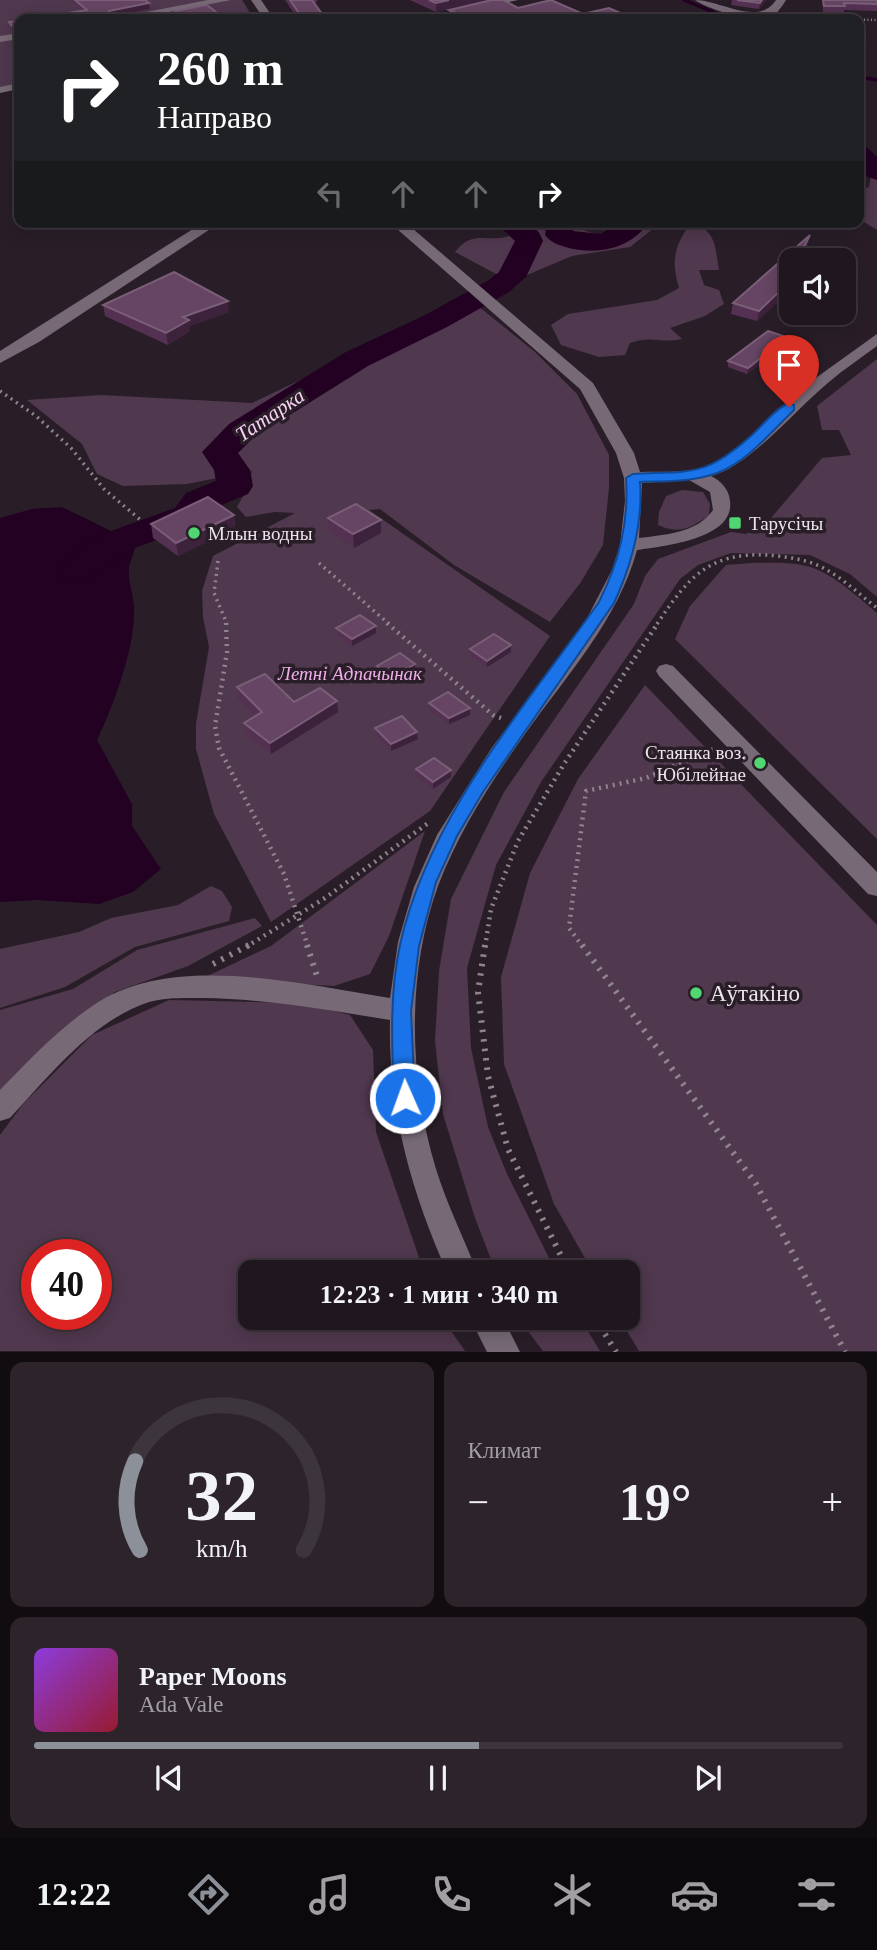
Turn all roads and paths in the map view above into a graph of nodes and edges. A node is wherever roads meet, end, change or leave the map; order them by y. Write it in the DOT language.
graph roads {
  1 [pos="226,0"];
  2 [pos="513,0"];
  3 [pos="700,0"];
  4 [pos="781,0"];
  5 [pos="144,14"];
  6 [pos="447,14"];
  7 [pos="743,14"];
  8 [pos="768,14"];
  9 [pos="205,228"];
  10 [pos="403,228"];
  11 [pos="877,339"];
  12 [pos="0,358"];
  13 [pos="776,370"];
  14 [pos="0,391"];
  15 [pos="809,391"];
  16 [pos="691,475"];
  17 [pos="633,478"];
  18 [pos="143,522"];
  19 [pos="629,545"];
  20 [pos="218,561"];
  21 [pos="318,563"];
  22 [pos="877,608"];
  23 [pos="666,671"];
  24 [pos="521,726"];
  25 [pos="734,740"];
  26 [pos="437,817"];
  27 [pos="877,887"];
  28 [pos="298,916"];
  29 [pos="209,966"];
  30 [pos="318,998"];
  31 [pos="401,1011"];
  32 [pos="0,1109"];
  33 [pos="457,1260"];
  34 [pos="563,1260"];
  35 [pos="492,1330"];
  36 [pos="602,1330"];
  37 [pos="503,1352"];
  38 [pos="616,1352"];
  39 [pos="845,1352"];
  1 -- 5 [label="street"];
  2 -- 6 [label="street"];
  3 -- 7 [label="street"];
  4 -- 8 [label="street"];
  9 -- 12 [label="street"];
  10 -- 17 [label="street"];
  11 -- 15 [label="street"];
  13 -- 15 [label="street"];
  14 -- 18 [label="path"];
  15 -- 16 [label="street"];
  16 -- 17 [label="street"];
  16 -- 19 [label="street"];
  17 -- 19 [label="street"];
  19 -- 24 [label="street"];
  20 -- 28 [label="path"];
  21 -- 24 [label="path"];
  22 -- 34 [label="path"];
  23 -- 25 [label="street"];
  24 -- 31 [label="street"];
  25 -- 27 [label="street"];
  25 -- 39 [label="path"];
  26 -- 28 [label="path"];
  28 -- 29 [label="path"];
  28 -- 30 [label="path"];
  30 -- 31 [label="street"];
  30 -- 32 [label="street"];
  31 -- 33 [label="street"];
  35 -- 37 [label="street"];
  36 -- 38 [label="path"];
}
